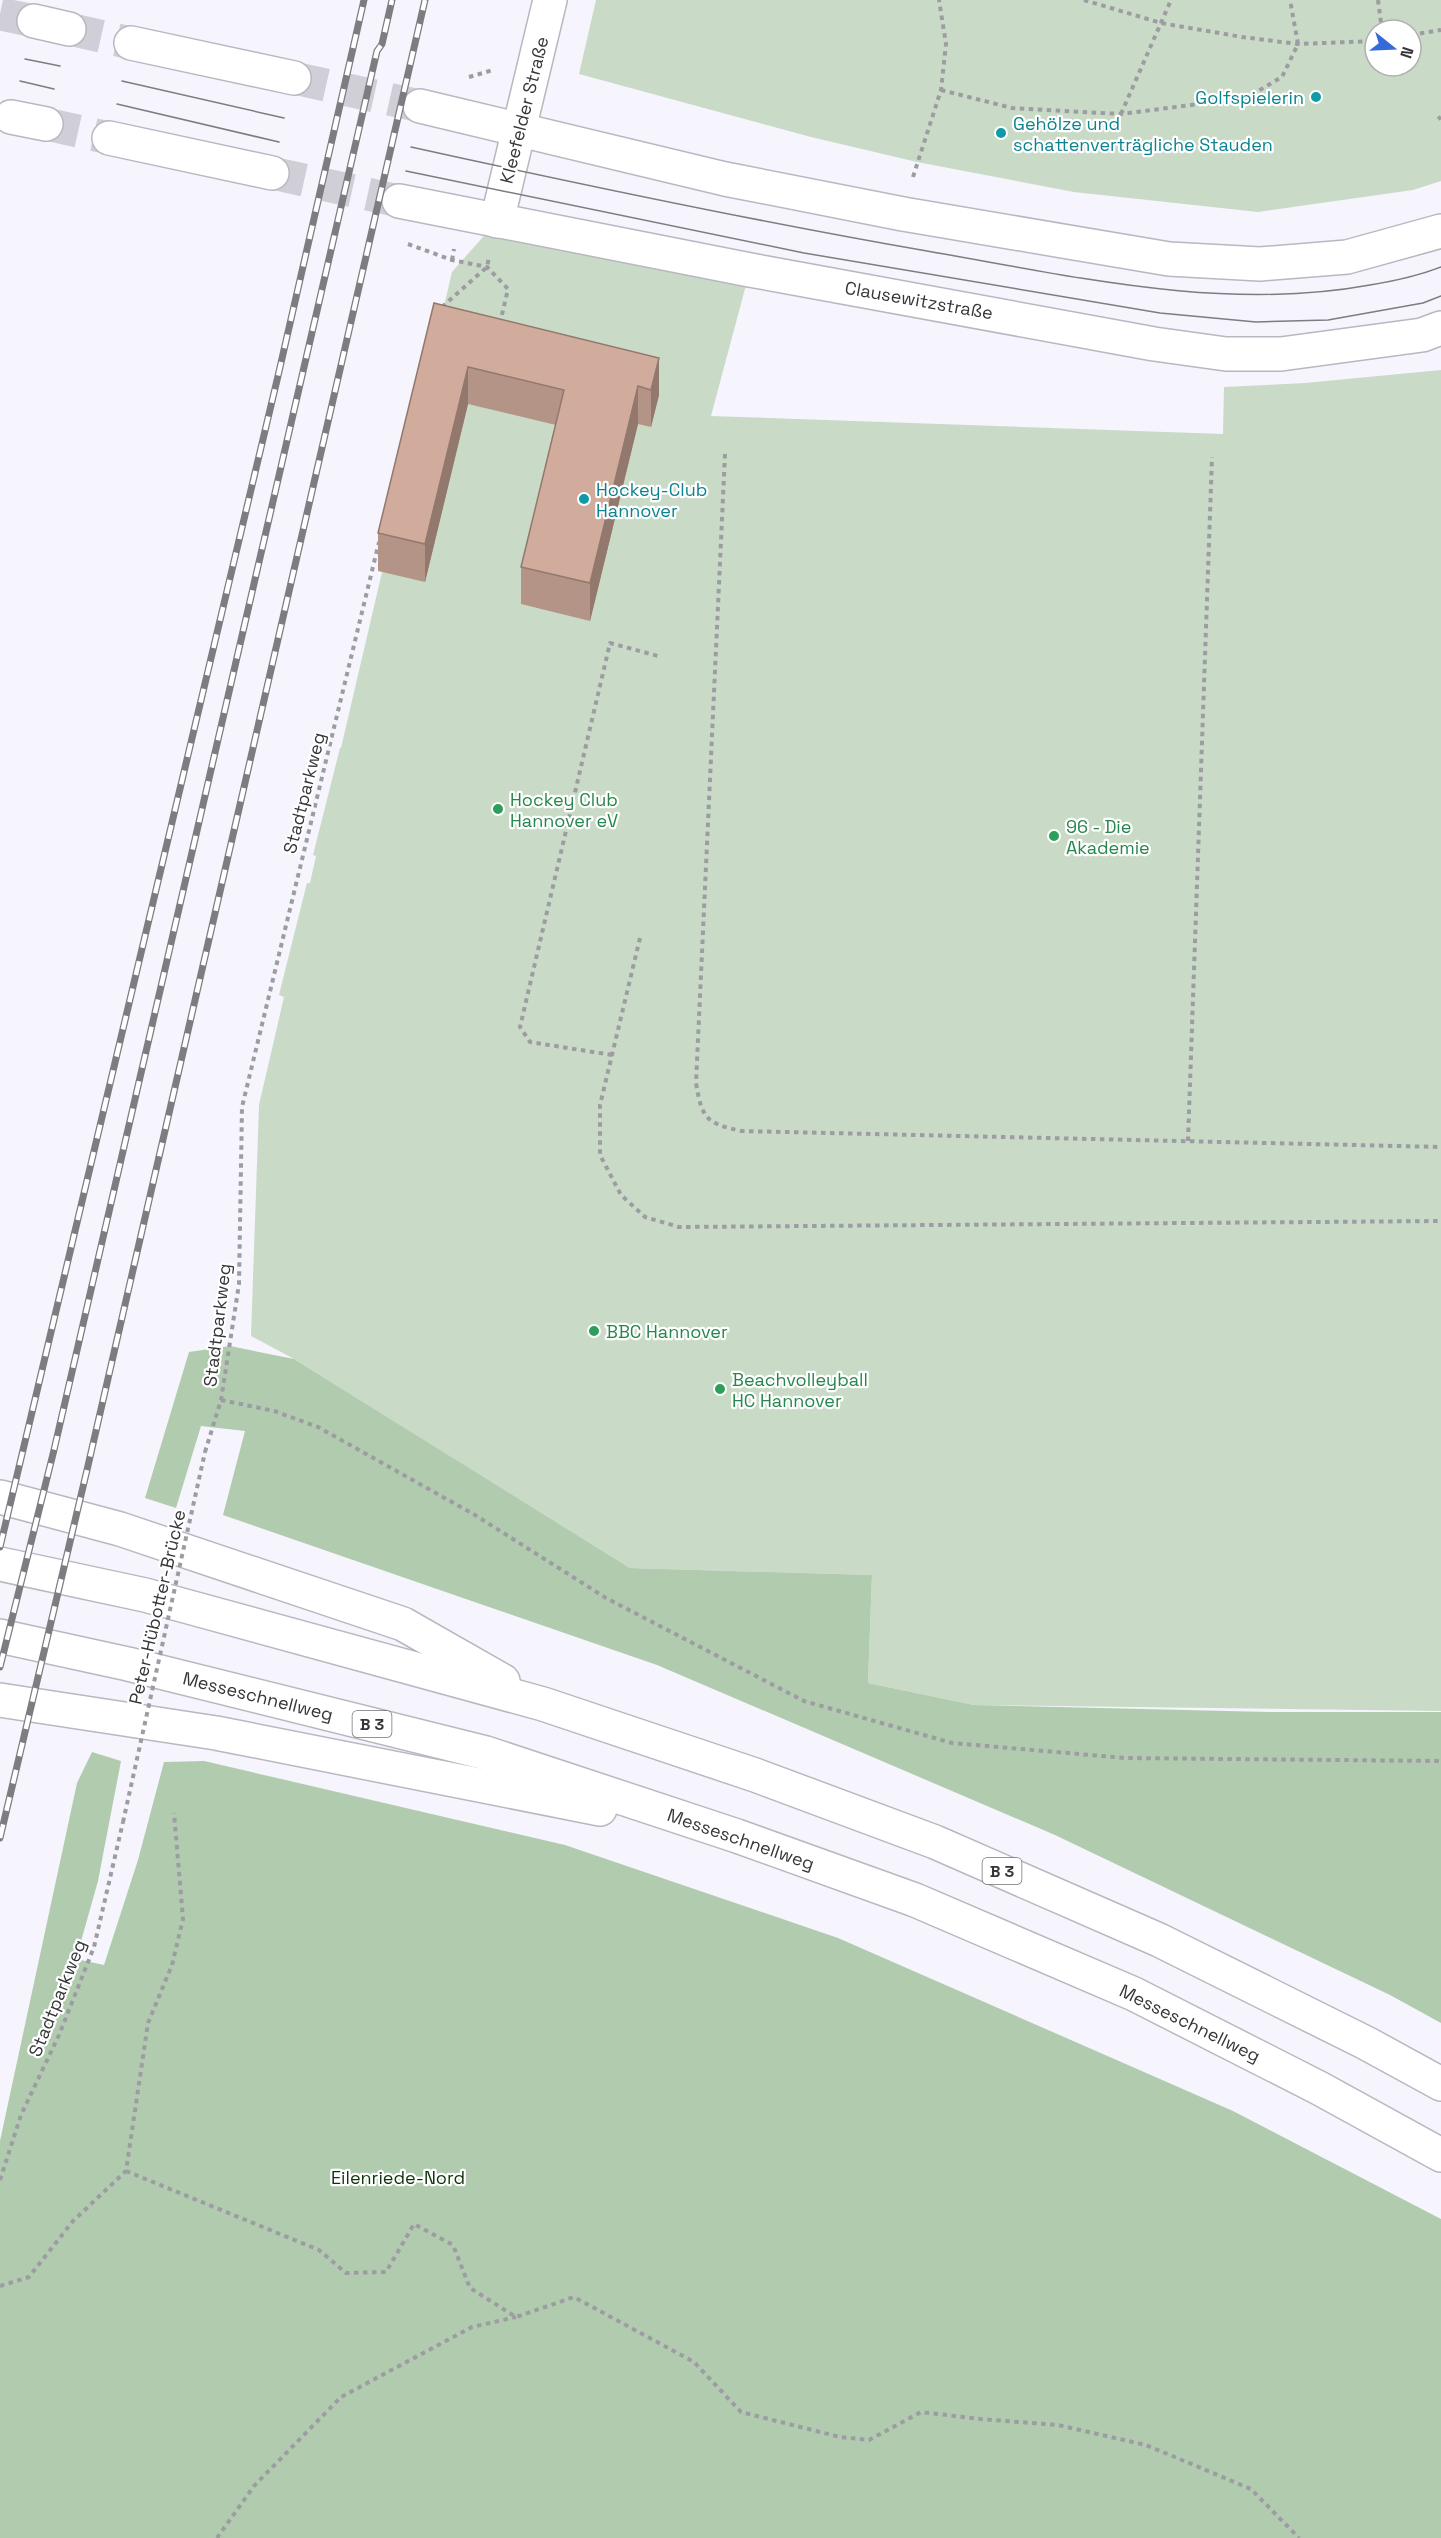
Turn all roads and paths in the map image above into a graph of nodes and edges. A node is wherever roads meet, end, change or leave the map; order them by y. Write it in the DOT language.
graph roads {
  1 [pos="550,0"];
  2 [pos="939,0"];
  3 [pos="1084,0"];
  4 [pos="1171,0"];
  5 [pos="1290,0"];
  6 [pos="1378,0"];
  7 [pos="1380,18"];
  8 [pos="34,21"];
  9 [pos="1161,23"];
  10 [pos="69,29"];
  11 [pos="1441,30"];
  12 [pos="1423,33"];
  13 [pos="1363,41"];
  14 [pos="131,43"];
  15 [pos="1298,44"];
  16 [pos="294,78"];
  17 [pos="941,90"];
  18 [pos="420,106"];
  19 [pos="1121,114"];
  20 [pos="11,117"];
  21 [pos="46,124"];
  22 [pos="519,131"];
  23 [pos="109,138"];
  24 [pos="272,173"];
  25 [pos="399,201"];
  26 [pos="903,214"];
  27 [pos="497,221"];
  28 [pos="1441,231"];
  29 [pos="400,242"];
  30 [pos="487,267"];
  31 [pos="436,312"];
  32 [pos="499,328"];
  33 [pos="1441,328"];
  34 [pos="724,454"];
  35 [pos="1212,456"];
  36 [pos="380,536"];
  37 [pos="658,656"];
  38 [pos="640,938"];
  39 [pos="612,1055"];
  40 [pos="1188,1141"];
  41 [pos="1441,1147"];
  42 [pos="1441,1221"];
  43 [pos="221,1400"];
  44 [pos="0,1497"];
  45 [pos="0,1564"];
  46 [pos="0,1636"];
  47 [pos="0,1700"];
  48 [pos="543,1704"];
  49 [pos="1441,1761"];
  50 [pos="174,1813"];
  51 [pos="123,1822"];
  52 [pos="737,1836"];
  53 [pos="1441,2084"];
  54 [pos="1441,2155"];
  55 [pos="126,2171"];
  56 [pos="0,2180"];
  57 [pos="0,2286"];
  58 [pos="516,2317"];
  59 [pos="217,2538"];
  60 [pos="1299,2538"];
  1 -- 22 [label="main road, Kleefelder Straße"];
  2 -- 17 [label="path"];
  3 -- 9 [label="path"];
  4 -- 9 [label="path"];
  5 -- 15 [label="path"];
  6 -- 7 [label="path"];
  8 -- 10 [label="main road"];
  9 -- 15 [label="path"];
  9 -- 19 [label="path"];
  11 -- 12 [label="path"];
  13 -- 15 [label="path"];
  14 -- 16 [label="main road"];
  15 -- 19 [label="path"];
  17 -- 19 [label="path"];
  17 -- 26 [label="path"];
  18 -- 22 [label="main road"];
  20 -- 21 [label="main road"];
  22 -- 26 [label="main road"];
  22 -- 27 [label="main road, Kleefelder Straße"];
  23 -- 24 [label="main road"];
  25 -- 27 [label="main road, Clausewitzstraße"];
  26 -- 28 [label="main road"];
  27 -- 30 [label="path"];
  27 -- 33 [label="main road, Clausewitzstraße"];
  29 -- 30 [label="path"];
  30 -- 31 [label="path"];
  30 -- 32 [label="path"];
  34 -- 40 [label="path"];
  35 -- 40 [label="path"];
  36 -- 43 [label="path, Stadtparkweg"];
  37 -- 39 [label="path"];
  38 -- 39 [label="path"];
  39 -- 42 [label="path"];
  40 -- 41 [label="path"];
  43 -- 49 [label="path"];
  43 -- 51 [label="path, Peter-Hübotter-Brücke, bridge"];
  44 -- 48 [label="main road"];
  45 -- 48 [label="main road, B 3"];
  46 -- 52 [label="main road, Messeschnellweg / B 3"];
  47 -- 52 [label="main road"];
  48 -- 53 [label="main road, B 3"];
  50 -- 55 [label="path"];
  51 -- 56 [label="path, Stadtparkweg"];
  52 -- 54 [label="main road, Messeschnellweg / B 3"];
  55 -- 57 [label="path"];
  55 -- 58 [label="path"];
  58 -- 59 [label="path"];
  58 -- 60 [label="path"];
}
